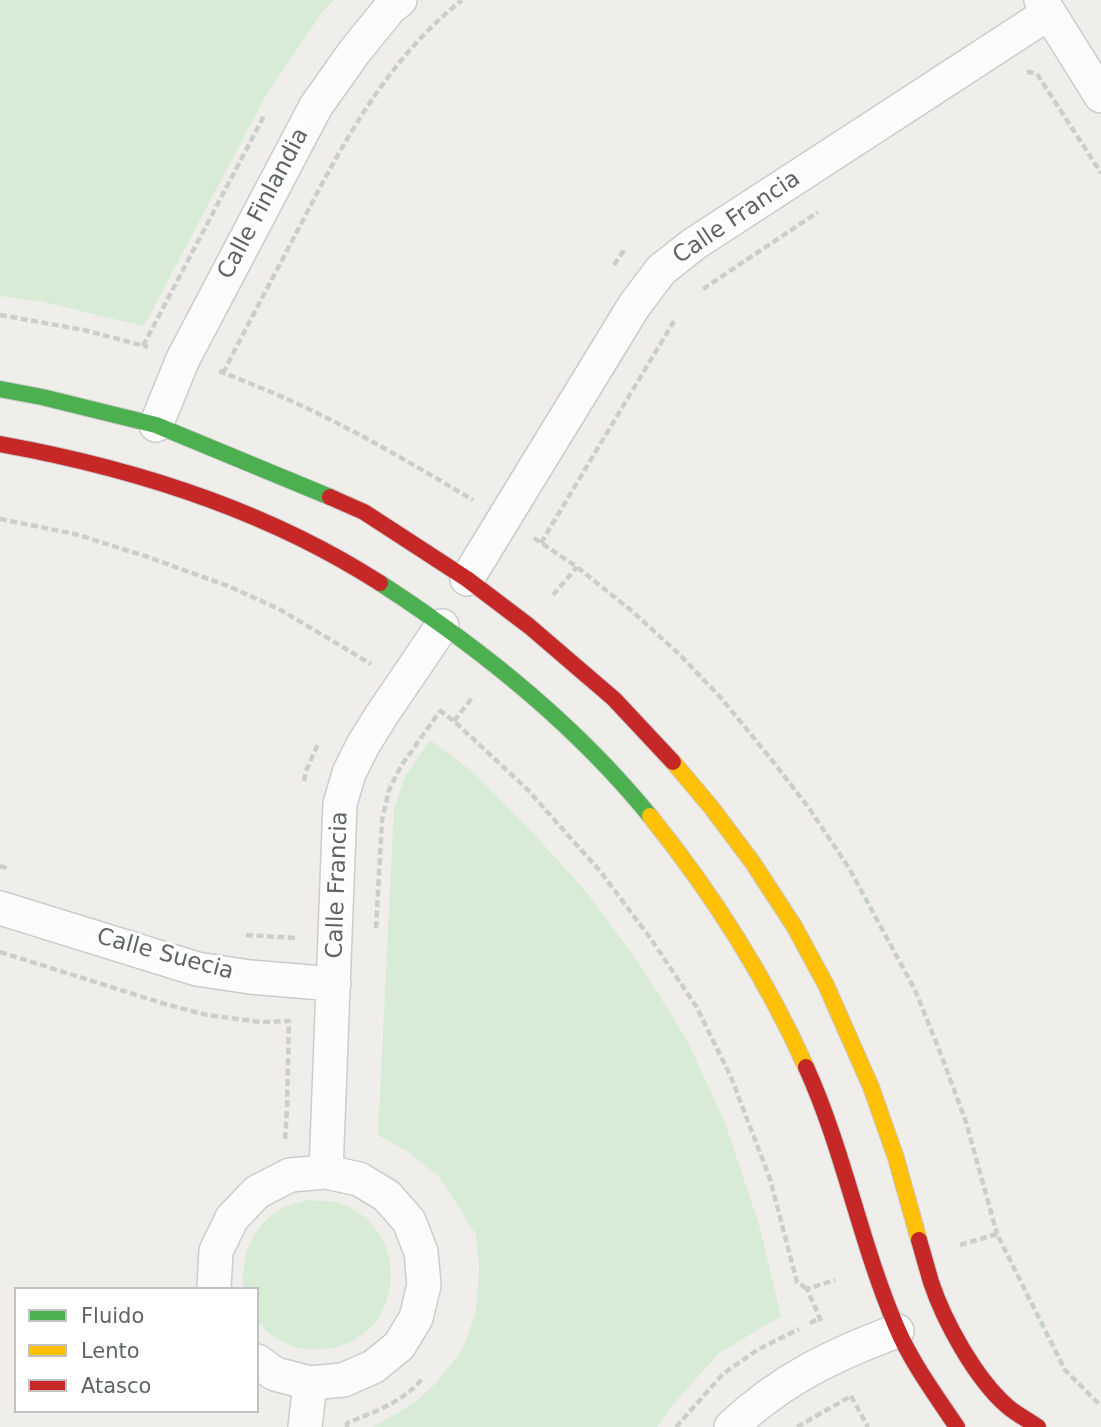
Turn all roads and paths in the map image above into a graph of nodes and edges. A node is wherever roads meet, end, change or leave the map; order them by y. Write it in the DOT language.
graph roads {
  1 [pos="400,0"];
  2 [pos="462,0"];
  3 [pos="1045,6"];
  4 [pos="1017,80"];
  5 [pos="1101,96"];
  6 [pos="1101,173"];
  7 [pos="825,208"];
  8 [pos="700,291"];
  9 [pos="0,315"];
  10 [pos="675,319"];
  11 [pos="153,349"];
  12 [pos="215,369"];
  13 [pos="223,373"];
  14 [pos="0,390"];
  15 [pos="156,425"];
  16 [pos="0,444"];
  17 [pos="478,503"];
  18 [pos="0,519"];
  19 [pos="532,537"];
  20 [pos="541,543"];
  21 [pos="577,567"];
  22 [pos="467,579"];
  23 [pos="546,604"];
  24 [pos="442,626"];
  25 [pos="375,667"];
  26 [pos="479,689"];
  27 [pos="431,704"];
  28 [pos="440,711"];
  29 [pos="454,722"];
  30 [pos="322,737"];
  31 [pos="303,791"];
  32 [pos="0,866"];
  33 [pos="13,870"];
  34 [pos="0,908"];
  35 [pos="296,924"];
  36 [pos="376,931"];
  37 [pos="241,935"];
  38 [pos="0,952"];
  39 [pos="334,984"];
  40 [pos="295,1112"];
  41 [pos="326,1172"];
  42 [pos="997,1234"];
  43 [pos="948,1248"];
  44 [pos="839,1279"];
  45 [pos="214,1287"];
  46 [pos="807,1289"];
  47 [pos="824,1327"];
  48 [pos="897,1331"];
  49 [pos="259,1362"];
  50 [pos="424,1377"];
  51 [pos="310,1383"];
  52 [pos="847,1386"];
  53 [pos="851,1396"];
  54 [pos="1101,1406"];
  55 [pos="305,1427"];
  56 [pos="347,1427"];
  57 [pos="731,1427"];
  58 [pos="797,1427"];
  59 [pos="868,1427"];
  60 [pos="957,1427"];
  61 [pos="1038,1427"];
  1 -- 15 [label="street, Calle Finlandia"];
  2 -- 13 [label="path"];
  3 -- 5 [label="street"];
  3 -- 22 [label="street, Calle Francia"];
  4 -- 6 [label="path"];
  7 -- 8 [label="path"];
  9 -- 11 [label="path"];
  10 -- 20 [label="path"];
  12 -- 13 [label="path"];
  13 -- 17 [label="path"];
  14 -- 15 [label="main road"];
  15 -- 22 [label="main road"];
  16 -- 24 [label="main road"];
  18 -- 25 [label="path"];
  19 -- 20 [label="path"];
  20 -- 21 [label="path"];
  21 -- 23 [label="path"];
  21 -- 42 [label="path"];
  22 -- 61 [label="main road"];
  24 -- 39 [label="street, Calle Francia"];
  24 -- 48 [label="main road"];
  26 -- 29 [label="path"];
  27 -- 28 [label="path"];
  28 -- 29 [label="path"];
  28 -- 36 [label="path"];
  29 -- 46 [label="path"];
  30 -- 31 [label="path"];
  32 -- 33 [label="path"];
  34 -- 39 [label="street, Calle Suecia"];
  35 -- 37 [label="path"];
  38 -- 40 [label="path"];
  39 -- 41 [label="street, Calle Francia"];
  41 -- 45 [label="street"];
  41 -- 51 [label="street"];
  42 -- 43 [label="path"];
  42 -- 54 [label="path"];
  44 -- 46 [label="path"];
  46 -- 47 [label="path"];
  48 -- 57 [label="street"];
  48 -- 60 [label="main road"];
  49 -- 51 [label="street"];
  50 -- 56 [label="path"];
  51 -- 55 [label="street"];
  52 -- 53 [label="path"];
  53 -- 58 [label="path"];
  53 -- 59 [label="path"];
}
